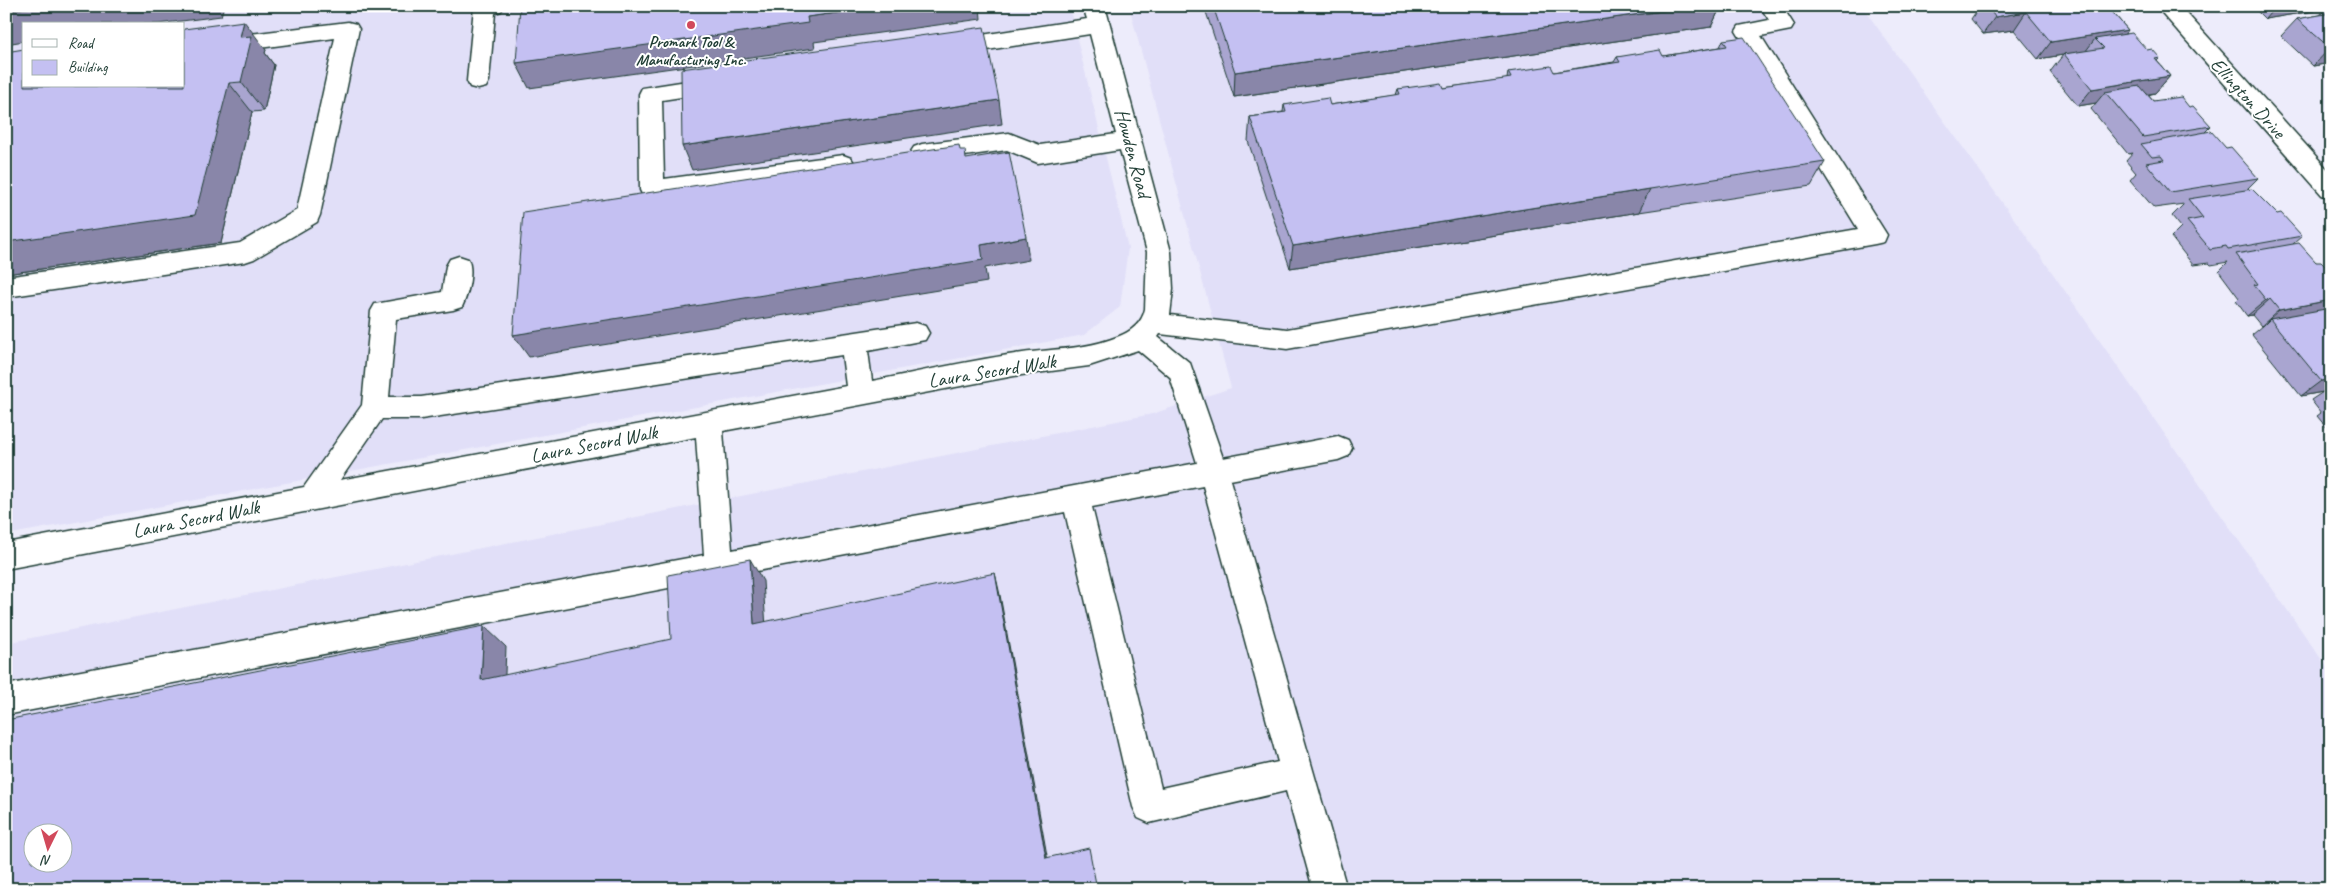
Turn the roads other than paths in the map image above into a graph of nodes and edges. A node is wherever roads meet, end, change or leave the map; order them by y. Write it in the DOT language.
graph roads {
  1 [pos="493,6"];
  2 [pos="1771,6"];
  3 [pos="2166,6"];
  4 [pos="1096,15"];
  5 [pos="185,50"];
  6 [pos="923,52"];
  7 [pos="478,81"];
  8 [pos="738,81"];
  9 [pos="1129,140"];
  10 [pos="1038,154"];
  11 [pos="903,156"];
  12 [pos="865,161"];
  13 [pos="922,171"];
  14 [pos="2331,189"];
  15 [pos="459,266"];
  16 [pos="6,287"];
  17 [pos="1151,321"];
  18 [pos="916,333"];
  19 [pos="854,342"];
  20 [pos="860,394"];
  21 [pos="375,408"];
  22 [pos="709,422"];
  23 [pos="1338,448"];
  24 [pos="1213,472"];
  25 [pos="313,497"];
  26 [pos="1076,497"];
  27 [pos="6,556"];
  28 [pos="719,565"];
  29 [pos="6,700"];
  30 [pos="1297,773"];
  31 [pos="1330,889"];
  1 -- 7 [label="street"];
  2 -- 17 [label="street"];
  3 -- 14 [label="street, Ellington Drive"];
  4 -- 6 [label="street"];
  4 -- 9 [label="street, Howden Road"];
  5 -- 16 [label="street"];
  8 -- 12 [label="street"];
  9 -- 10 [label="street"];
  9 -- 17 [label="street, Howden Road"];
  10 -- 11 [label="street"];
  10 -- 13 [label="street"];
  15 -- 21 [label="street"];
  17 -- 20 [label="street, Laura Secord Walk"];
  17 -- 24 [label="street"];
  18 -- 19 [label="street"];
  19 -- 20 [label="street"];
  19 -- 21 [label="street"];
  20 -- 22 [label="street, Laura Secord Walk"];
  21 -- 25 [label="street"];
  22 -- 25 [label="street, Laura Secord Walk"];
  22 -- 28 [label="street"];
  23 -- 24 [label="street"];
  24 -- 26 [label="street"];
  24 -- 30 [label="street"];
  25 -- 27 [label="street, Laura Secord Walk"];
  26 -- 28 [label="street"];
  26 -- 30 [label="street"];
  28 -- 29 [label="street"];
  30 -- 31 [label="street"];
}
